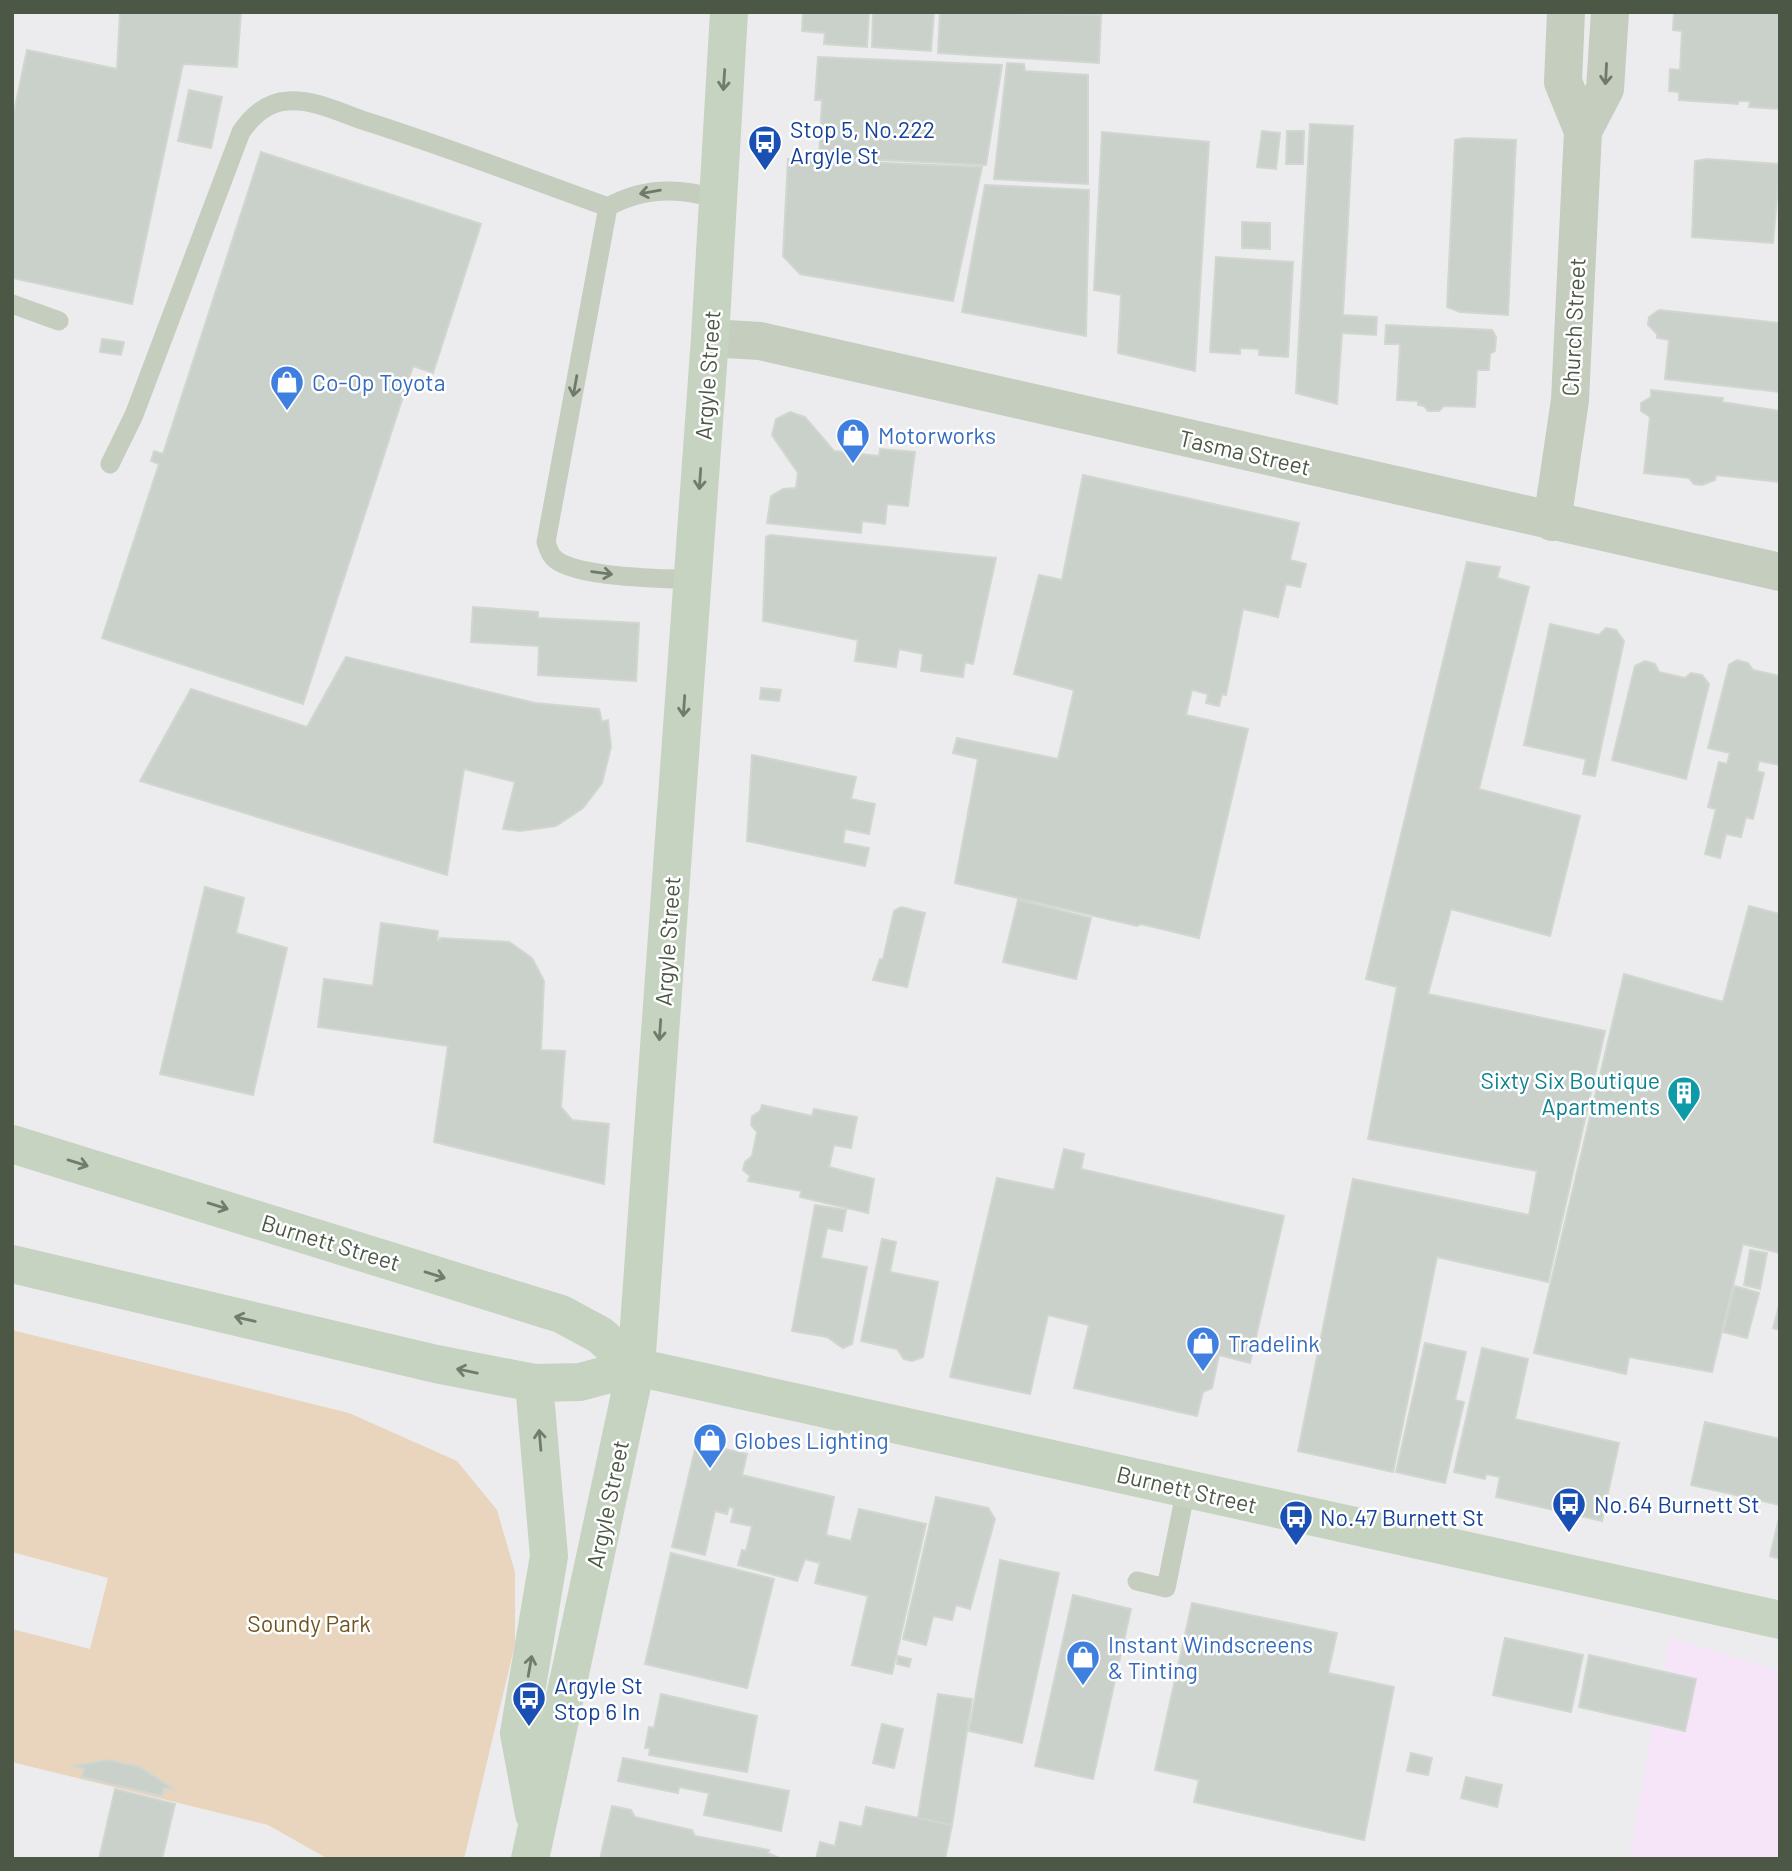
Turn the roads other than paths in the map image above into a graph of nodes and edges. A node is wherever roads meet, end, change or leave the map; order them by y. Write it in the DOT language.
graph roads {
  1 [pos="729,12"];
  2 [pos="1566,12"];
  3 [pos="1610,12"];
  4 [pos="1583,131"];
  5 [pos="717,199"];
  6 [pos="608,207"];
  7 [pos="12,304"];
  8 [pos="59,321"];
  9 [pos="710,338"];
  10 [pos="110,464"];
  11 [pos="1552,522"];
  12 [pos="1780,572"];
  13 [pos="693,580"];
  14 [pos="12,1144"];
  15 [pos="12,1264"];
  16 [pos="636,1367"];
  17 [pos="534,1383"];
  18 [pos="1186,1489"];
  19 [pos="1137,1581"];
  20 [pos="1780,1619"];
  21 [pos="534,1844"];
  1 -- 5 [label="main road, Argyle Street, one-way"];
  2 -- 4 [label="street, Church Street"];
  3 -- 4 [label="street, Church Street, one-way"];
  4 -- 11 [label="street, Church Street"];
  5 -- 6 [label="lane, one-way"];
  5 -- 9 [label="main road, Argyle Street"];
  6 -- 10 [label="lane"];
  6 -- 13 [label="lane, one-way"];
  7 -- 8 [label="lane"];
  9 -- 11 [label="street, Tasma Street"];
  9 -- 13 [label="main road, Argyle Street, one-way"];
  11 -- 12 [label="street, Tasma Street"];
  13 -- 16 [label="main road, Argyle Street, one-way"];
  14 -- 16 [label="main road, Burnett Street, one-way"];
  17 -- 15 [label="main road, Burnett Street, one-way"];
  16 -- 17 [label="main road, Burnett Street"];
  16 -- 18 [label="main road, Burnett Street"];
  16 -- 21 [label="main road, Argyle Street"];
  21 -- 17 [label="main road, one-way"];
  18 -- 19 [label="lane"];
  18 -- 20 [label="main road, Burnett Street"];
}
